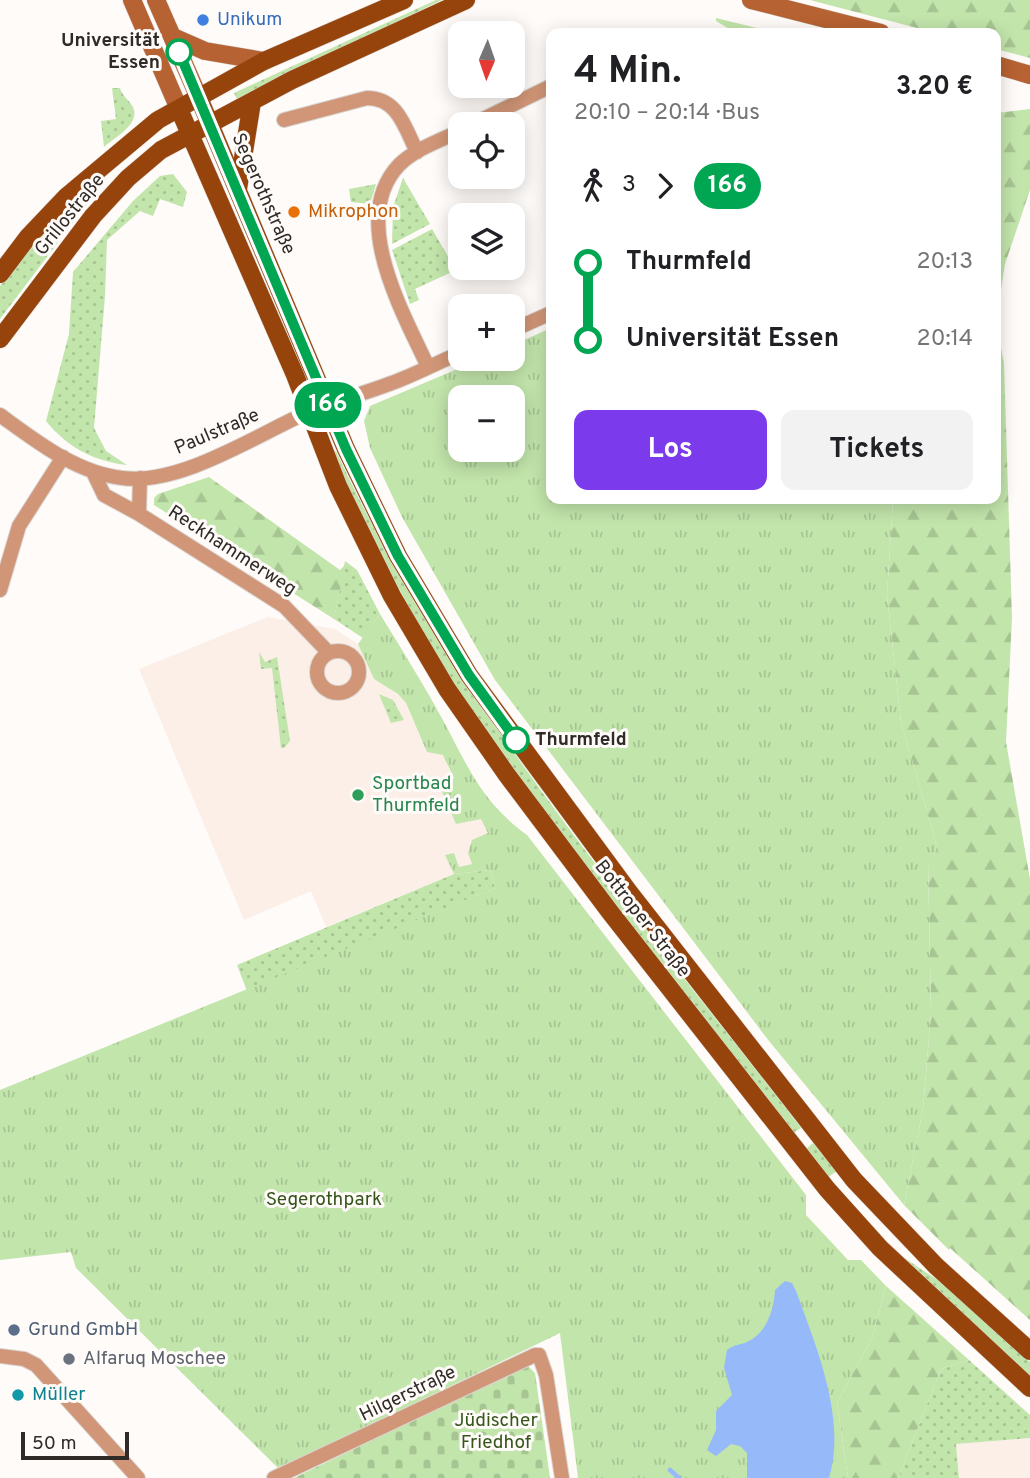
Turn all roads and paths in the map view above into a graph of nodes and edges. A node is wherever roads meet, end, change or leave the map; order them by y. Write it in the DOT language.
graph roads {
  1 [pos="132,0"];
  2 [pos="156,0"];
  3 [pos="404,0"];
  4 [pos="466,0"];
  5 [pos="751,0"];
  6 [pos="861,28"];
  7 [pos="173,37"];
  8 [pos="264,61"];
  9 [pos="1001,66"];
  10 [pos="1030,75"];
  11 [pos="546,88"];
  12 [pos="199,98"];
  13 [pos="252,102"];
  14 [pos="179,109"];
  15 [pos="498,112"];
  16 [pos="284,120"];
  17 [pos="210,123"];
  18 [pos="189,134"];
  19 [pos="448,137"];
  20 [pos="418,152"];
  21 [pos="238,189"];
  22 [pos="0,274"];
  23 [pos="546,315"];
  24 [pos="525,325"];
  25 [pos="0,338"];
  26 [pos="448,358"];
  27 [pos="428,367"];
  28 [pos="328,405"];
  29 [pos="309,412"];
  30 [pos="0,415"];
  31 [pos="63,457"];
  32 [pos="93,472"];
  33 [pos="140,478"];
  34 [pos="139,514"];
  35 [pos="0,590"];
  36 [pos="329,653"];
  37 [pos="854,1180"];
  38 [pos="827,1189"];
  39 [pos="1030,1351"];
  40 [pos="0,1356"];
  41 [pos="1030,1388"];
  42 [pos="138,1478"];
  43 [pos="274,1478"];
  44 [pos="562,1478"];
  1 -- 14 [label="main road"];
  2 -- 7 [label="main road, Segerothstraße"];
  3 -- 8 [label="main road, Grillostraße"];
  4 -- 13 [label="main road, Grillostraße"];
  5 -- 6 [label="main road"];
  7 -- 8 [label="main road"];
  7 -- 12 [label="main road, Segerothstraße"];
  8 -- 12 [label="main road, Grillostraße"];
  9 -- 10 [label="main road"];
  11 -- 15 [label="street"];
  12 -- 14 [label="main road, Grillostraße"];
  12 -- 17 [label="main road, Segerothstraße"];
  13 -- 17 [label="main road, Grillostraße"];
  13 -- 21 [label="main road"];
  14 -- 18 [label="main road"];
  14 -- 22 [label="main road, Grillostraße"];
  16 -- 20 [label="street"];
  17 -- 18 [label="main road, Grillostraße"];
  17 -- 21 [label="main road, Segerothstraße"];
  18 -- 25 [label="main road, Grillostraße"];
  18 -- 29 [label="main road"];
  19 -- 20 [label="street"];
  20 -- 27 [label="street"];
  21 -- 28 [label="main road, Segerothstraße"];
  23 -- 24 [label="street"];
  26 -- 27 [label="street, Paulstraße"];
  27 -- 28 [label="street, Paulstraße"];
  28 -- 29 [label="street, Paulstraße"];
  28 -- 37 [label="main road, Bottroper Straße"];
  29 -- 33 [label="street, Paulstraße"];
  29 -- 38 [label="main road, Bottroper Straße"];
  30 -- 31 [label="street"];
  31 -- 32 [label="street, Paulstraße"];
  31 -- 35 [label="street"];
  32 -- 33 [label="street, Paulstraße"];
  32 -- 34 [label="street, Reckhammerweg"];
  33 -- 34 [label="street, Reckhammerweg"];
  34 -- 36 [label="street, Reckhammerweg"];
  37 -- 38 [label="main road"];
  37 -- 39 [label="main road, Bottroper Straße"];
  38 -- 41 [label="main road, Bottroper Straße"];
  40 -- 42 [label="street"];
  43 -- 44 [label="street, Hilgerstraße"];
}
